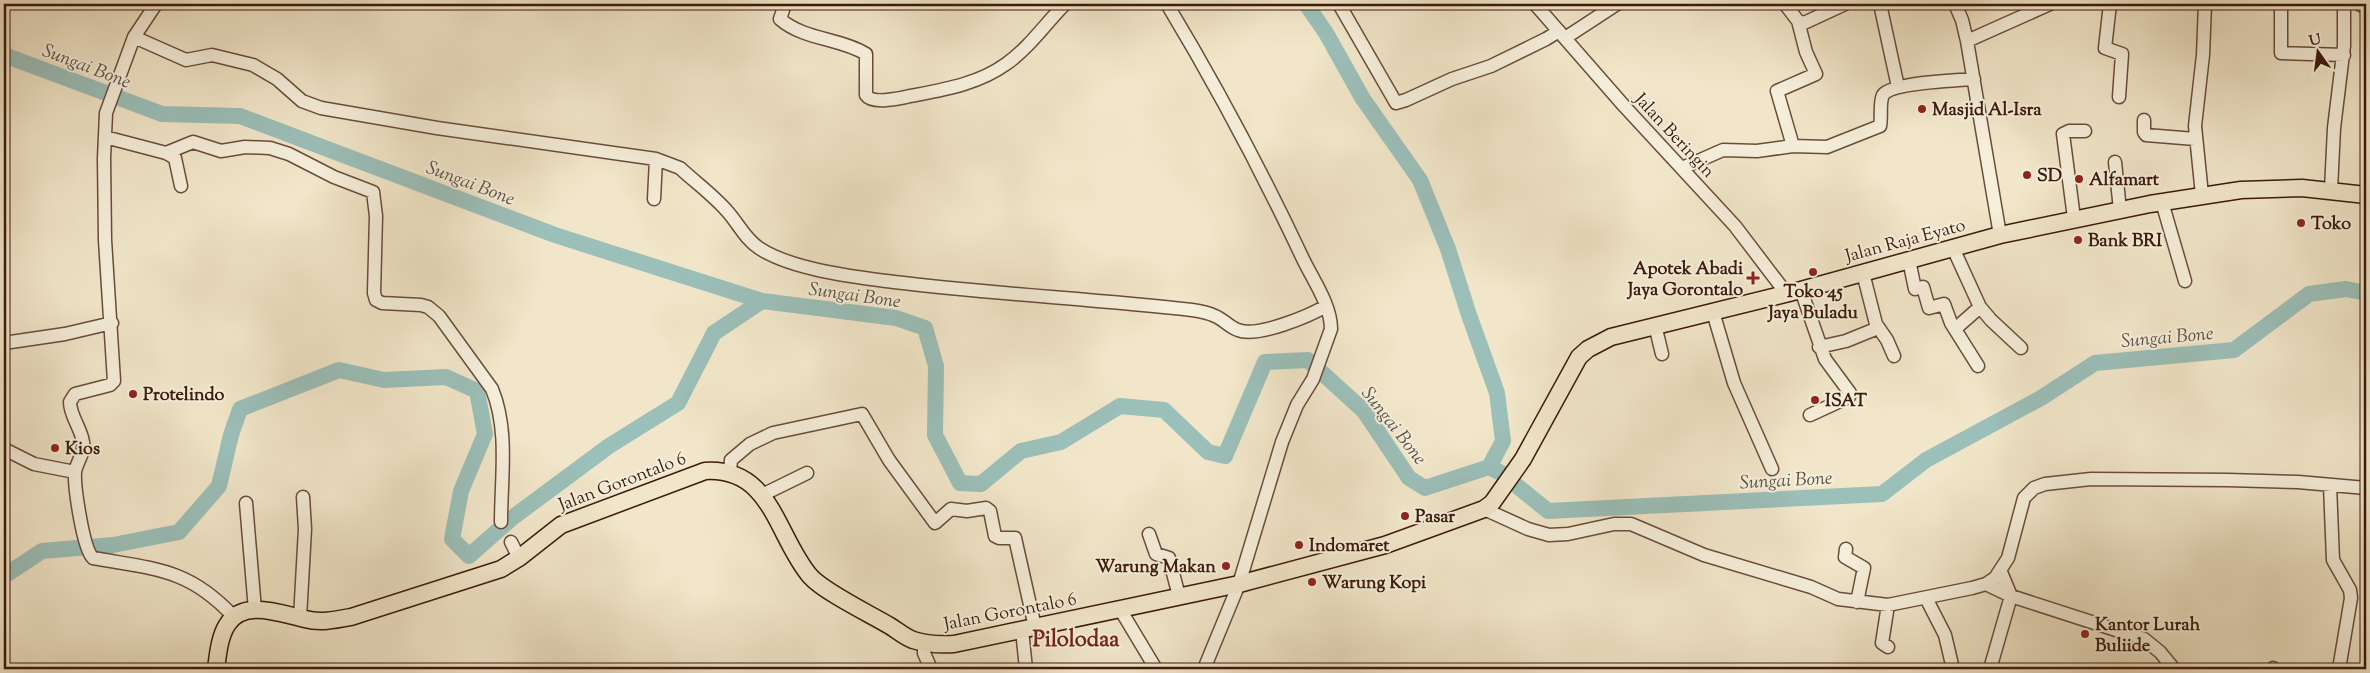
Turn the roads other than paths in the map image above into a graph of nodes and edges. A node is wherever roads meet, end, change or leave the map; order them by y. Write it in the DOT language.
graph roads {
  1 [pos="156,4"];
  2 [pos="786,4"];
  3 [pos="1065,4"];
  4 [pos="1339,4"];
  5 [pos="1536,4"];
  6 [pos="1617,4"];
  7 [pos="1785,4"];
  8 [pos="1845,4"];
  9 [pos="1880,4"];
  10 [pos="1955,4"];
  11 [pos="2050,4"];
  12 [pos="2110,4"];
  13 [pos="2205,4"];
  14 [pos="2281,4"];
  15 [pos="2344,4"];
  16 [pos="2359,4"];
  17 [pos="1172,5"];
  18 [pos="2366,8"];
  19 [pos="1798,21"];
  20 [pos="1562,35"];
  21 [pos="134,37"];
  22 [pos="1967,41"];
  23 [pos="2344,56"];
  24 [pos="1974,79"];
  25 [pos="1898,87"];
  26 [pos="2119,97"];
  27 [pos="2144,120"];
  28 [pos="2084,131"];
  29 [pos="104,137"];
  30 [pos="2196,139"];
  31 [pos="1793,146"];
  32 [pos="175,150"];
  33 [pos="656,159"];
  34 [pos="2115,162"];
  35 [pos="1682,168"];
  36 [pos="181,186"];
  37 [pos="2331,190"];
  38 [pos="2202,195"];
  39 [pos="2366,195"];
  40 [pos="654,199"];
  41 [pos="2162,202"];
  42 [pos="2120,210"];
  43 [pos="2074,218"];
  44 [pos="2000,235"];
  45 [pos="1953,248"];
  46 [pos="1909,260"];
  47 [pos="1864,273"];
  48 [pos="2185,281"];
  49 [pos="1793,291"];
  50 [pos="1326,306"];
  51 [pos="1980,307"];
  52 [pos="1713,312"];
  53 [pos="112,323"];
  54 [pos="1655,326"];
  55 [pos="1878,328"];
  56 [pos="1954,329"];
  57 [pos="4,343"];
  58 [pos="1819,347"];
  59 [pos="2021,348"];
  60 [pos="1662,354"];
  61 [pos="1894,356"];
  62 [pos="1978,366"];
  63 [pos="1810,415"];
  64 [pos="4,449"];
  65 [pos="1772,468"];
  66 [pos="75,472"];
  67 [pos="730,472"];
  68 [pos="807,473"];
  69 [pos="2330,485"];
  70 [pos="2366,488"];
  71 [pos="762,494"];
  72 [pos="303,497"];
  73 [pos="246,503"];
  74 [pos="1488,506"];
  75 [pos="501,522"];
  76 [pos="1149,534"];
  77 [pos="511,542"];
  78 [pos="1846,549"];
  79 [pos="519,558"];
  80 [pos="2001,572"];
  81 [pos="1239,584"];
  82 [pos="1986,584"];
  83 [pos="1179,596"];
  84 [pos="2011,596"];
  85 [pos="1926,598"];
  86 [pos="1857,602"];
  87 [pos="1888,605"];
  88 [pos="1120,609"];
  89 [pos="256,610"];
  90 [pos="233,616"];
  91 [pos="300,618"];
  92 [pos="1028,628"];
  93 [pos="924,642"];
  94 [pos="1888,647"];
  95 [pos="216,669"];
  96 [pos="932,669"];
  97 [pos="1026,669"];
  98 [pos="1156,669"];
  99 [pos="1204,669"];
  100 [pos="1953,669"];
  101 [pos="1990,669"];
  102 [pos="2174,669"];
  103 [pos="2339,669"];
  1 -- 21 [label="street"];
  2 -- 3 [label="street"];
  4 -- 20 [label="street"];
  5 -- 20 [label="street, Jalan Beringin"];
  6 -- 20 [label="street"];
  7 -- 19 [label="street"];
  8 -- 19 [label="street"];
  9 -- 25 [label="street"];
  10 -- 22 [label="street"];
  11 -- 22 [label="street"];
  12 -- 26 [label="street"];
  13 -- 30 [label="street"];
  14 -- 23 [label="street"];
  15 -- 23 [label="street"];
  16 -- 18 [label="street"];
  17 -- 50 [label="street"];
  19 -- 31 [label="street"];
  20 -- 35 [label="street, Jalan Beringin"];
  21 -- 29 [label="street"];
  21 -- 33 [label="street"];
  22 -- 24 [label="street"];
  23 -- 37 [label="street"];
  24 -- 25 [label="street"];
  24 -- 44 [label="street"];
  25 -- 31 [label="street"];
  27 -- 30 [label="street"];
  28 -- 43 [label="street"];
  29 -- 32 [label="street"];
  29 -- 53 [label="street"];
  30 -- 38 [label="street"];
  31 -- 35 [label="street"];
  32 -- 36 [label="street"];
  32 -- 75 [label="street"];
  33 -- 40 [label="street"];
  33 -- 50 [label="street"];
  34 -- 42 [label="street"];
  35 -- 49 [label="street, Jalan Beringin"];
  37 -- 38 [label="main road, Jalan Raja Eyato"];
  37 -- 39 [label="main road, Jalan Raja Eyato"];
  38 -- 41 [label="main road, Jalan Raja Eyato"];
  41 -- 42 [label="main road, Jalan Raja Eyato"];
  41 -- 48 [label="street"];
  42 -- 43 [label="main road, Jalan Raja Eyato"];
  43 -- 44 [label="main road, Jalan Raja Eyato"];
  44 -- 45 [label="main road, Jalan Raja Eyato"];
  45 -- 46 [label="main road, Jalan Raja Eyato"];
  45 -- 51 [label="street"];
  46 -- 47 [label="main road, Jalan Raja Eyato"];
  46 -- 56 [label="street"];
  47 -- 49 [label="main road, Jalan Raja Eyato"];
  47 -- 55 [label="street"];
  49 -- 52 [label="main road, Jalan Raja Eyato"];
  49 -- 58 [label="street, Jalan Beringin"];
  50 -- 81 [label="street"];
  51 -- 56 [label="street"];
  51 -- 59 [label="street"];
  52 -- 54 [label="main road, Jalan Raja Eyato"];
  52 -- 65 [label="street"];
  53 -- 57 [label="street"];
  53 -- 66 [label="street"];
  54 -- 60 [label="street"];
  54 -- 74 [label="main road, Jalan Raja Eyato"];
  55 -- 58 [label="street"];
  55 -- 61 [label="street"];
  56 -- 62 [label="street"];
  58 -- 63 [label="street, Jalan Beringin"];
  64 -- 66 [label="street"];
  66 -- 90 [label="street"];
  67 -- 71 [label="main road, Jalan Gorontalo 6"];
  67 -- 79 [label="main road, Jalan Gorontalo 6"];
  67 -- 92 [label="street"];
  68 -- 71 [label="street"];
  69 -- 70 [label="street"];
  69 -- 80 [label="street"];
  69 -- 103 [label="street"];
  71 -- 93 [label="main road, Jalan Gorontalo 6"];
  72 -- 91 [label="street"];
  73 -- 89 [label="street"];
  74 -- 81 [label="main road, Jalan Gorontalo 6"];
  74 -- 86 [label="street"];
  76 -- 83 [label="street"];
  77 -- 79 [label="street"];
  78 -- 86 [label="street"];
  79 -- 91 [label="main road, Jalan Gorontalo 6"];
  80 -- 82 [label="street"];
  80 -- 84 [label="street"];
  81 -- 83 [label="main road, Jalan Gorontalo 6"];
  81 -- 99 [label="street"];
  82 -- 84 [label="street"];
  82 -- 85 [label="street"];
  83 -- 88 [label="main road, Jalan Gorontalo 6"];
  84 -- 101 [label="street"];
  84 -- 102 [label="street"];
  85 -- 87 [label="street"];
  85 -- 100 [label="street"];
  86 -- 87 [label="street"];
  87 -- 94 [label="street"];
  88 -- 92 [label="main road, Jalan Gorontalo 6"];
  88 -- 98 [label="street"];
  89 -- 90 [label="main road, Jalan Gorontalo 6"];
  89 -- 91 [label="main road, Jalan Gorontalo 6"];
  90 -- 95 [label="main road"];
  92 -- 93 [label="main road, Jalan Gorontalo 6"];
  92 -- 97 [label="street"];
  93 -- 96 [label="street"];
}
